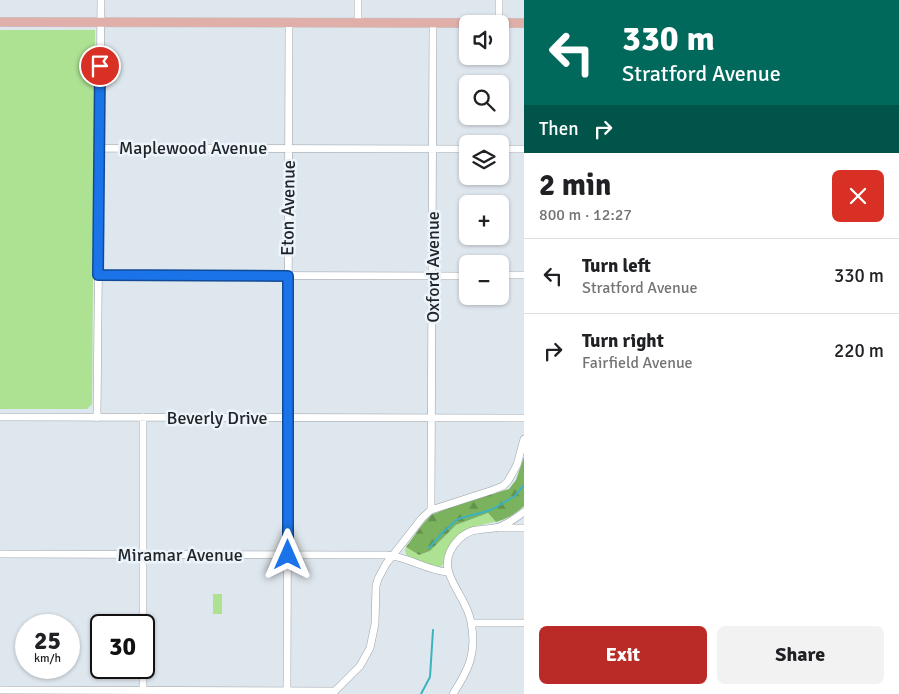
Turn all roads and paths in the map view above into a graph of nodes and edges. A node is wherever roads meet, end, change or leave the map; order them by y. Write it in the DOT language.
graph roads {
  1 [pos="101,0"];
  2 [pos="358,0"];
  3 [pos="499,0"];
  4 [pos="499,15"];
  5 [pos="0,22"];
  6 [pos="100,23"];
  7 [pos="289,23"];
  8 [pos="358,23"];
  9 [pos="433,23"];
  10 [pos="459,23"];
  11 [pos="509,23"];
  12 [pos="524,23"];
  13 [pos="99,148"];
  14 [pos="289,148"];
  15 [pos="433,149"];
  16 [pos="459,149"];
  17 [pos="509,149"];
  18 [pos="524,149"];
  19 [pos="98,275"];
  20 [pos="509,275"];
  21 [pos="524,275"];
  22 [pos="288,276"];
  23 [pos="433,276"];
  24 [pos="459,276"];
  25 [pos="0,417"];
  26 [pos="97,418"];
  27 [pos="144,418"];
  28 [pos="288,418"];
  29 [pos="432,418"];
  30 [pos="524,418"];
  31 [pos="524,439"];
  32 [pos="431,510"];
  33 [pos="524,512"];
  34 [pos="495,528"];
  35 [pos="524,528"];
  36 [pos="0,554"];
  37 [pos="143,555"];
  38 [pos="288,555"];
  39 [pos="393,556"];
  40 [pos="447,572"];
  41 [pos="143,614"];
  42 [pos="472,623"];
  43 [pos="524,623"];
  44 [pos="143,679"];
  45 [pos="0,690"];
  46 [pos="143,692"];
  47 [pos="287,692"];
  48 [pos="333,692"];
  49 [pos="453,694"];
  1 -- 6 [label="street"];
  2 -- 8 [label="street"];
  3 -- 4 [label="street"];
  5 -- 6 [label="main road"];
  6 -- 7 [label="main road"];
  6 -- 13 [label="street"];
  7 -- 8 [label="main road"];
  7 -- 14 [label="street, Eton Avenue"];
  8 -- 9 [label="main road"];
  9 -- 10 [label="main road"];
  9 -- 15 [label="street, Oxford Avenue"];
  11 -- 12 [label="main road"];
  13 -- 14 [label="street, Maplewood Avenue"];
  13 -- 19 [label="street"];
  14 -- 15 [label="street, Maplewood Avenue"];
  14 -- 22 [label="street, Eton Avenue"];
  15 -- 16 [label="street, Maplewood Avenue"];
  15 -- 23 [label="street, Oxford Avenue"];
  17 -- 18 [label="street"];
  19 -- 22 [label="street"];
  19 -- 26 [label="street"];
  20 -- 21 [label="street"];
  22 -- 23 [label="street"];
  22 -- 28 [label="street, Eton Avenue"];
  23 -- 24 [label="street"];
  23 -- 29 [label="street, Oxford Avenue"];
  25 -- 26 [label="street, Beverly Drive"];
  26 -- 27 [label="street, Beverly Drive"];
  27 -- 28 [label="street, Beverly Drive"];
  27 -- 37 [label="street"];
  28 -- 29 [label="street, Beverly Drive"];
  28 -- 38 [label="street, Eton Avenue"];
  29 -- 30 [label="street, Beverly Drive"];
  29 -- 32 [label="street, Oxford Avenue"];
  31 -- 32 [label="street"];
  32 -- 39 [label="street"];
  33 -- 34 [label="street"];
  34 -- 35 [label="street"];
  34 -- 40 [label="street"];
  36 -- 37 [label="street, Miramar Avenue"];
  37 -- 38 [label="street, Miramar Avenue"];
  37 -- 41 [label="street"];
  38 -- 39 [label="street, Miramar Avenue"];
  38 -- 47 [label="street, Eton Avenue"];
  39 -- 40 [label="street, Miramar Avenue"];
  39 -- 48 [label="street"];
  40 -- 42 [label="street"];
  42 -- 43 [label="street"];
  42 -- 49 [label="street"];
  44 -- 46 [label="street"];
  45 -- 46 [label="street"];
  46 -- 47 [label="street"];
  47 -- 48 [label="street"];
}
